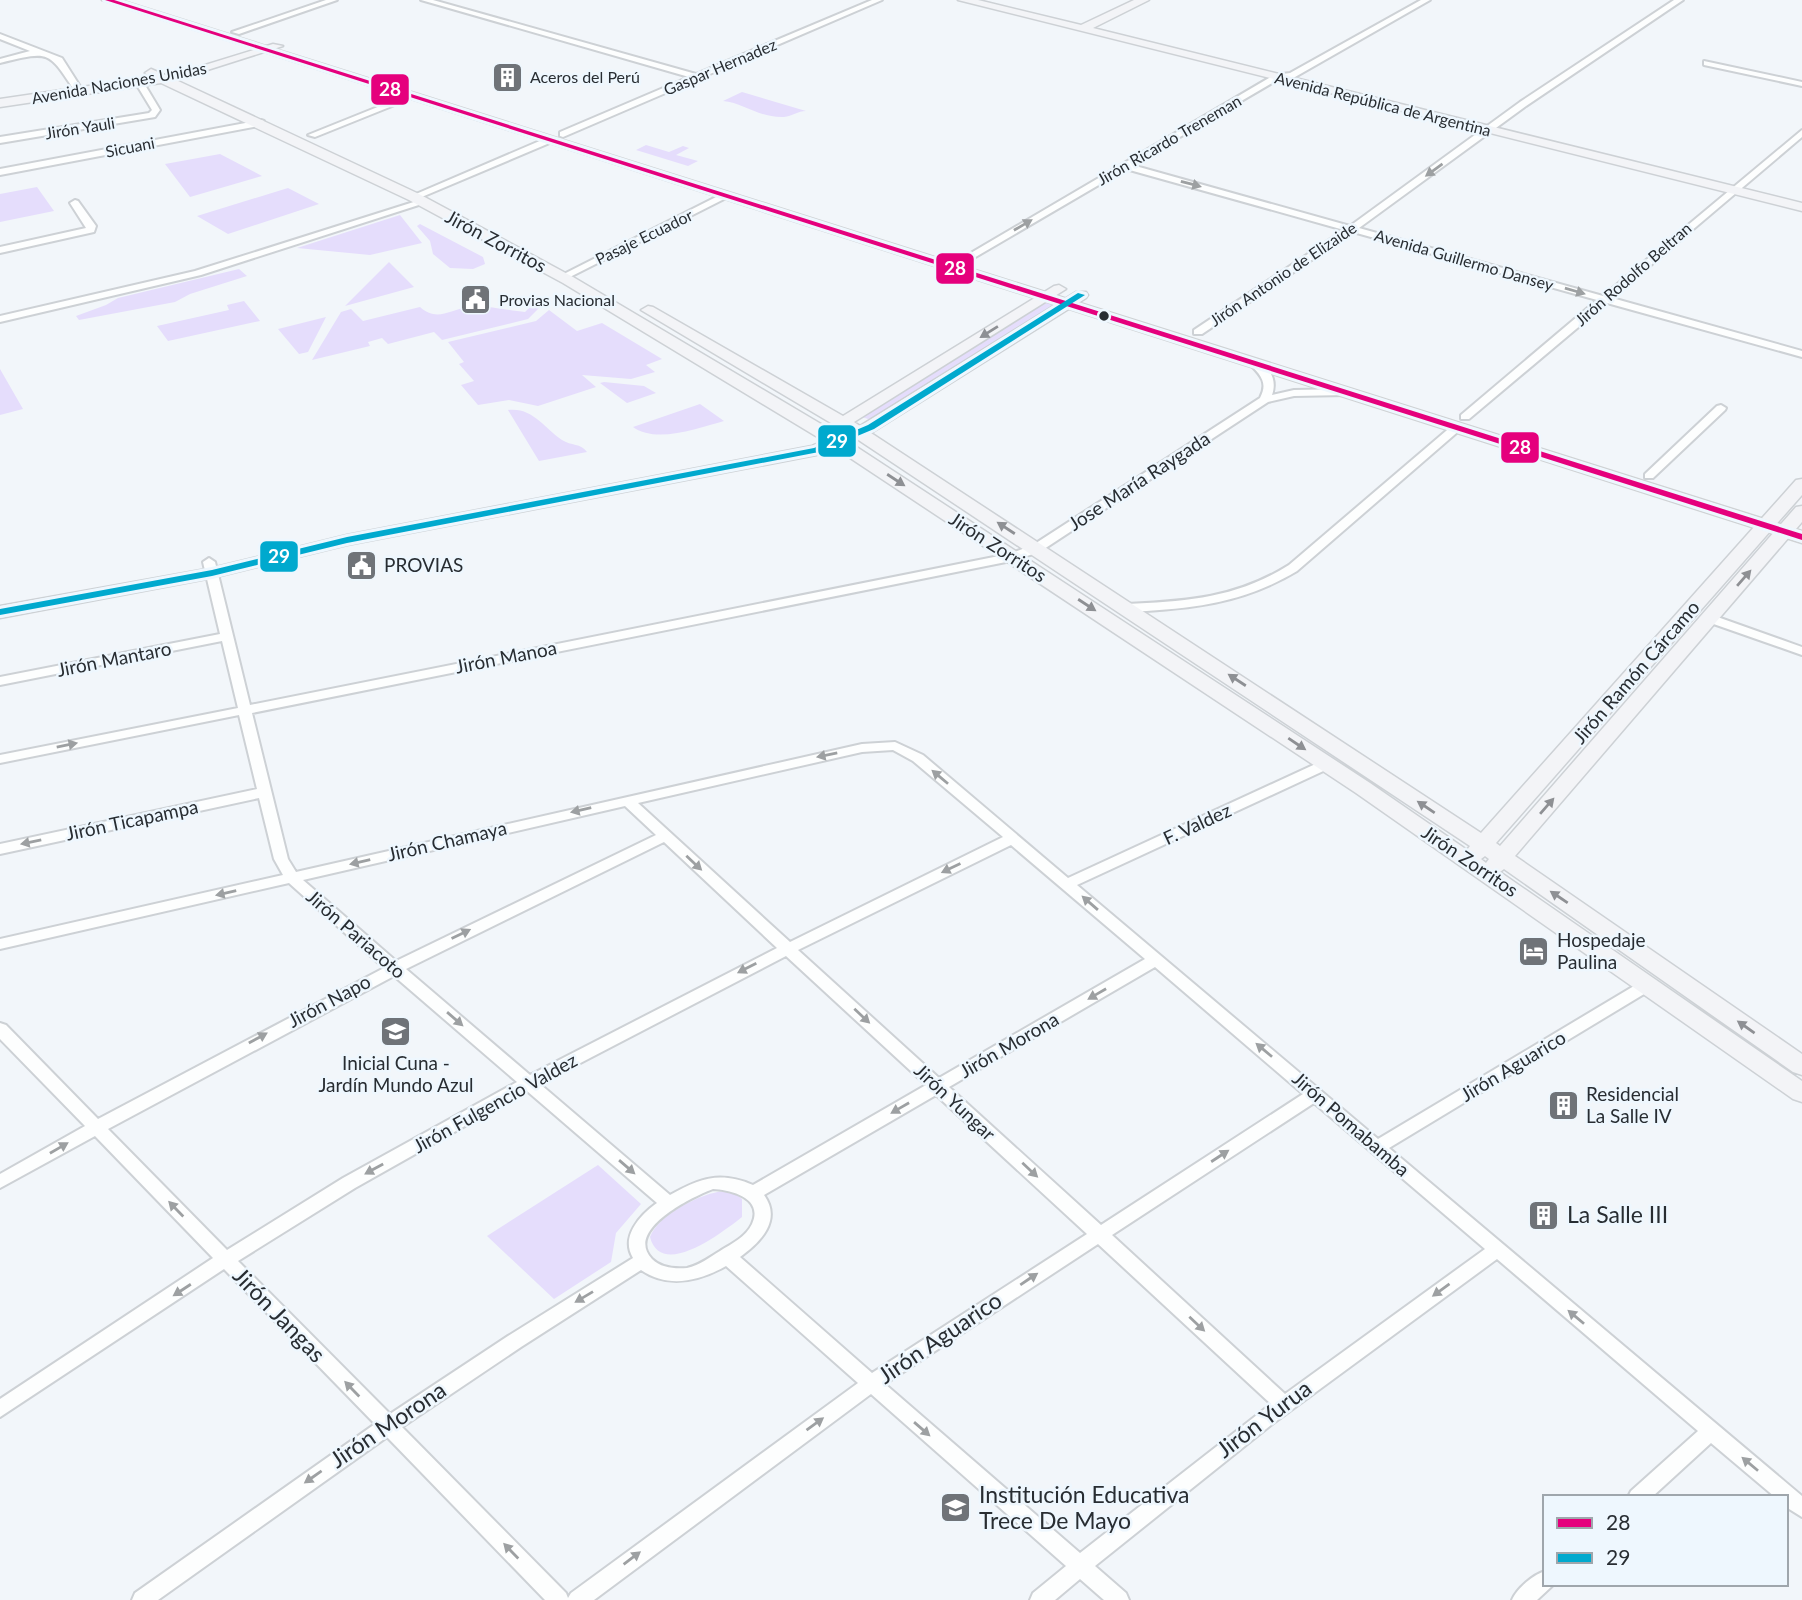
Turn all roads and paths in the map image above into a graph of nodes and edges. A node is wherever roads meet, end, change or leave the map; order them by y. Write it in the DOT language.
graph roads {
  1 [pos="108,0"];
  2 [pos="134,0"];
  3 [pos="333,0"];
  4 [pos="425,0"];
  5 [pos="878,0"];
  6 [pos="964,0"];
  7 [pos="989,0"];
  8 [pos="1143,0"];
  9 [pos="1426,0"];
  10 [pos="1679,0"];
  11 [pos="1086,27"];
  12 [pos="236,32"];
  13 [pos="0,36"];
  14 [pos="264,46"];
  15 [pos="40,51"];
  16 [pos="0,61"];
  17 [pos="1707,63"];
  18 [pos="166,74"];
  19 [pos="1292,75"];
  20 [pos="696,77"];
  21 [pos="1277,77"];
  22 [pos="139,82"];
  23 [pos="1802,84"];
  24 [pos="78,87"];
  25 [pos="0,95"];
  26 [pos="414,96"];
  27 [pos="0,103"];
  28 [pos="261,123"];
  29 [pos="1493,127"];
  30 [pos="1802,132"];
  31 [pos="312,135"];
  32 [pos="556,137"];
  33 [pos="0,140"];
  34 [pos="1125,166"];
  35 [pos="0,172"];
  36 [pos="1735,187"];
  37 [pos="725,196"];
  38 [pos="422,197"];
  39 [pos="1802,200"];
  40 [pos="75,203"];
  41 [pos="1802,207"];
  42 [pos="1353,228"];
  43 [pos="0,250"];
  44 [pos="958,263"];
  45 [pos="578,270"];
  46 [pos="563,277"];
  47 [pos="1064,296"];
  48 [pos="1603,299"];
  49 [pos="0,319"];
  50 [pos="1198,332"];
  51 [pos="1802,354"];
  52 [pos="1253,362"];
  53 [pos="1348,392"];
  54 [pos="1264,400"];
  55 [pos="1721,408"];
  56 [pos="1461,422"];
  57 [pos="844,424"];
  58 [pos="860,433"];
  59 [pos="832,438"];
  60 [pos="1649,476"];
  61 [pos="1802,484"];
  62 [pos="1789,524"];
  63 [pos="1037,548"];
  64 [pos="1012,557"];
  65 [pos="211,568"];
  66 [pos="0,601"];
  67 [pos="1127,608"];
  68 [pos="0,612"];
  69 [pos="1709,618"];
  70 [pos="228,636"];
  71 [pos="1802,651"];
  72 [pos="0,681"];
  73 [pos="246,709"];
  74 [pos="895,746"];
  75 [pos="1568,749"];
  76 [pos="1589,758"];
  77 [pos="0,759"];
  78 [pos="1327,764"];
  79 [pos="265,792"];
  80 [pos="626,800"];
  81 [pos="665,836"];
  82 [pos="1013,838"];
  83 [pos="0,849"];
  84 [pos="1486,859"];
  85 [pos="292,877"];
  86 [pos="1068,884"];
  87 [pos="0,944"];
  88 [pos="787,948"];
  89 [pos="1156,960"];
  90 [pos="394,967"];
  91 [pos="1649,984"];
  92 [pos="0,1029"];
  93 [pos="1802,1066"];
  94 [pos="530,1084"];
  95 [pos="938,1086"];
  96 [pos="1802,1093"];
  97 [pos="1316,1094"];
  98 [pos="96,1127"];
  99 [pos="1378,1147"];
  100 [pos="0,1182"];
  101 [pos="753,1193"];
  102 [pos="668,1203"];
  103 [pos="1099,1234"];
  104 [pos="1497,1250"];
  105 [pos="726,1256"];
  106 [pos="226,1261"];
  107 [pos="642,1261"];
  108 [pos="870,1384"];
  109 [pos="1284,1404"];
  110 [pos="0,1409"];
  111 [pos="387,1424"];
  112 [pos="1711,1431"];
  113 [pos="1639,1495"];
  114 [pos="1787,1495"];
  115 [pos="1788,1496"];
  116 [pos="1802,1508"];
  117 [pos="1080,1566"];
  118 [pos="1543,1582"];
  119 [pos="142,1600"];
  120 [pos="559,1600"];
  121 [pos="578,1600"];
  122 [pos="1040,1600"];
  123 [pos="1119,1600"];
  124 [pos="1522,1600"];
  1 -- 14 [label="main road"];
  2 -- 12 [label="main road"];
  3 -- 12 [label="street"];
  4 -- 20 [label="street"];
  5 -- 20 [label="street, Gaspar Hernadez"];
  6 -- 11 [label="main road, Avenida República de Argentina"];
  7 -- 11 [label="main road, Avenida República de Argentina"];
  8 -- 11 [label="main road"];
  9 -- 19 [label="street, Jirón Ricardo Treneman"];
  10 -- 29 [label="street, Jirón Antonio de Elizaide"];
  11 -- 19 [label="main road, Avenida República de Argentina"];
  11 -- 21 [label="main road, Avenida República de Argentina"];
  12 -- 14 [label="main road"];
  13 -- 15 [label="street"];
  14 -- 18 [label="main road, Avenida Naciones Unidas"];
  14 -- 26 [label="main road"];
  14 -- 32 [label="main road"];
  15 -- 16 [label="street"];
  15 -- 24 [label="street"];
  17 -- 23 [label="street"];
  18 -- 22 [label="main road, Avenida Naciones Unidas"];
  18 -- 24 [label="main road, Avenida Naciones Unidas"];
  18 -- 28 [label="main road, Jirón Zorritos"];
  18 -- 31 [label="main road, Jirón Zorritos"];
  19 -- 21 [label="street, Jirón Ricardo Treneman"];
  19 -- 29 [label="main road, Avenida República de Argentina"];
  20 -- 32 [label="street, Gaspar Hernadez"];
  21 -- 29 [label="main road, Avenida República de Argentina"];
  21 -- 34 [label="street, Jirón Ricardo Treneman"];
  22 -- 24 [label="main road, Avenida Naciones Unidas"];
  22 -- 33 [label="street, Jirón Yauli"];
  24 -- 25 [label="main road, Avenida Naciones Unidas"];
  24 -- 27 [label="main road, Avenida Naciones Unidas"];
  26 -- 31 [label="street"];
  26 -- 32 [label="main road"];
  28 -- 35 [label="street, Sicuani"];
  28 -- 38 [label="main road, Jirón Zorritos"];
  29 -- 36 [label="main road, Avenida República de Argentina"];
  29 -- 36 [label="main road, Avenida República de Argentina"];
  29 -- 42 [label="street, Jirón Antonio de Elizaide, one-way"];
  30 -- 36 [label="street, Jirón Rodolfo Beltran"];
  31 -- 38 [label="main road, Jirón Zorritos"];
  32 -- 37 [label="main road"];
  32 -- 38 [label="street, Gaspar Hernadez"];
  32 -- 44 [label="main road"];
  34 -- 42 [label="street, Avenida Guillermo Dansey, one-way"];
  44 -- 34 [label="street, Jirón Ricardo Treneman, one-way"];
  36 -- 39 [label="main road, Avenida República de Argentina"];
  36 -- 41 [label="main road, Avenida República de Argentina"];
  36 -- 48 [label="street, Jirón Rodolfo Beltran"];
  37 -- 44 [label="main road"];
  37 -- 45 [label="street, Pasaje Ecuador"];
  38 -- 45 [label="main road, Jirón Zorritos"];
  38 -- 46 [label="main road, Jirón Zorritos"];
  38 -- 49 [label="street, Gaspar Hernadez"];
  40 -- 43 [label="street"];
  42 -- 48 [label="street, Avenida Guillermo Dansey, one-way"];
  42 -- 50 [label="street, Jirón Antonio de Elizaide"];
  44 -- 47 [label="main road"];
  45 -- 46 [label="street, Pasaje Ecuador"];
  45 -- 57 [label="main road, Jirón Zorritos"];
  46 -- 59 [label="main road, Jirón Zorritos"];
  47 -- 50 [label="main road"];
  47 -- 52 [label="main road"];
  47 -- 57 [label="main road, one-way"];
  47 -- 58 [label="main road"];
  48 -- 51 [label="street, Avenida Guillermo Dansey"];
  48 -- 56 [label="street, Jirón Rodolfo Beltran"];
  50 -- 56 [label="main road"];
  52 -- 53 [label="main road"];
  52 -- 54 [label="street"];
  53 -- 54 [label="street, Jose María Raygada"];
  53 -- 56 [label="main road"];
  54 -- 63 [label="street, Jose María Raygada"];
  55 -- 60 [label="street"];
  56 -- 60 [label="main road"];
  56 -- 62 [label="main road"];
  56 -- 67 [label="street, Jirón Rodolfo Beltran"];
  57 -- 58 [label="main road, Jirón Zorritos"];
  57 -- 59 [label="main road"];
  58 -- 59 [label="main road"];
  63 -- 58 [label="main road, Jirón Zorritos, one-way"];
  59 -- 64 [label="main road, Jirón Zorritos, one-way"];
  59 -- 65 [label="main road"];
  60 -- 62 [label="main road"];
  61 -- 62 [label="main road, Jirón Ramón Cárcamo"];
  69 -- 62 [label="main road, Jirón Ramón Cárcamo, one-way"];
  62 -- 75 [label="main road, Jirón Ramón Cárcamo"];
  63 -- 64 [label="street, Jose María Raygada"];
  63 -- 67 [label="main road, Jirón Zorritos"];
  64 -- 73 [label="street, Jirón Manoa"];
  64 -- 78 [label="main road, Jirón Zorritos, one-way"];
  65 -- 66 [label="main road"];
  65 -- 68 [label="main road"];
  65 -- 70 [label="street, Jirón Pariacoto"];
  84 -- 67 [label="main road, Jirón Zorritos, one-way"];
  69 -- 71 [label="street"];
  69 -- 76 [label="main road, Jirón Ramón Cárcamo"];
  70 -- 72 [label="street, Jirón Mantaro"];
  70 -- 73 [label="street, Jirón Pariacoto"];
  77 -- 73 [label="street, Jirón Manoa, one-way"];
  73 -- 79 [label="street, Jirón Pariacoto"];
  74 -- 80 [label="street, Jirón Chamaya, one-way"];
  82 -- 74 [label="street, Jirón Pomabamba, one-way"];
  75 -- 76 [label="main road"];
  75 -- 84 [label="main road, Jirón Ramón Cárcamo"];
  84 -- 76 [label="main road, Jirón Ramón Cárcamo, one-way"];
  78 -- 84 [label="main road, Jirón Zorritos"];
  78 -- 86 [label="street, F. Valdez"];
  79 -- 83 [label="street, Jirón Ticapampa, one-way"];
  79 -- 85 [label="street, Jirón Pariacoto"];
  80 -- 81 [label="street, Jirón Yungar"];
  80 -- 85 [label="street, Jirón Chamaya, one-way"];
  81 -- 88 [label="street, Jirón Yungar, one-way"];
  90 -- 81 [label="street, Jirón Napo, one-way"];
  82 -- 86 [label="street, Jirón Pomabamba"];
  82 -- 88 [label="street, Jirón Fulgencio Valdez, one-way"];
  84 -- 91 [label="main road, Jirón Zorritos"];
  93 -- 84 [label="main road, Jirón Zorritos, one-way"];
  85 -- 87 [label="street, Jirón Chamaya, one-way"];
  85 -- 90 [label="street, Jirón Pariacoto"];
  89 -- 86 [label="street, Jirón Pomabamba, one-way"];
  88 -- 94 [label="street, Jirón Fulgencio Valdez, one-way"];
  88 -- 95 [label="street, Jirón Yungar, one-way"];
  89 -- 95 [label="street, Jirón Morona, one-way"];
  97 -- 89 [label="street, Jirón Pomabamba, one-way"];
  90 -- 94 [label="street, Jirón Pariacoto, one-way"];
  98 -- 90 [label="street, Jirón Napo, one-way"];
  91 -- 96 [label="main road, Jirón Zorritos"];
  91 -- 99 [label="street, Jirón Aguarico"];
  92 -- 98 [label="street, Jirón Jangas"];
  94 -- 102 [label="street, Jirón Pariacoto, one-way"];
  94 -- 106 [label="street, Jirón Fulgencio Valdez, one-way"];
  95 -- 101 [label="street, Jirón Morona, one-way"];
  95 -- 103 [label="street, Jirón Yungar, one-way"];
  97 -- 99 [label="street, Jirón Pomabamba"];
  103 -- 97 [label="street, Jirón Aguarico, one-way"];
  100 -- 98 [label="street, Jirón Napo, one-way"];
  106 -- 98 [label="street, Jirón Jangas, one-way"];
  99 -- 104 [label="street, Jirón Pomabamba"];
  101 -- 102 [label="street"];
  101 -- 105 [label="street"];
  102 -- 107 [label="street"];
  108 -- 103 [label="street, Jirón Aguarico, one-way"];
  103 -- 109 [label="street, Jirón Yungar, one-way"];
  104 -- 109 [label="street, Jirón Yurua, one-way"];
  112 -- 104 [label="street, Jirón Pomabamba, one-way"];
  105 -- 107 [label="street"];
  105 -- 108 [label="street"];
  106 -- 110 [label="street, Jirón Fulgencio Valdez, one-way"];
  111 -- 106 [label="street, Jirón Jangas, one-way"];
  107 -- 111 [label="street, Jirón Morona, one-way"];
  108 -- 117 [label="street, one-way"];
  121 -- 108 [label="street, Jirón Aguarico, one-way"];
  109 -- 117 [label="street, Jirón Yurua"];
  111 -- 119 [label="street, Jirón Morona, one-way"];
  120 -- 111 [label="street, Jirón Jangas, one-way"];
  112 -- 113 [label="street"];
  114 -- 112 [label="street, Jirón Pomabamba, one-way"];
  116 -- 115 [label="street, Jirón Pomabamba, one-way"];
  117 -- 122 [label="street, Jirón Yurua"];
  117 -- 123 [label="street"];
  118 -- 124 [label="street"];
}
